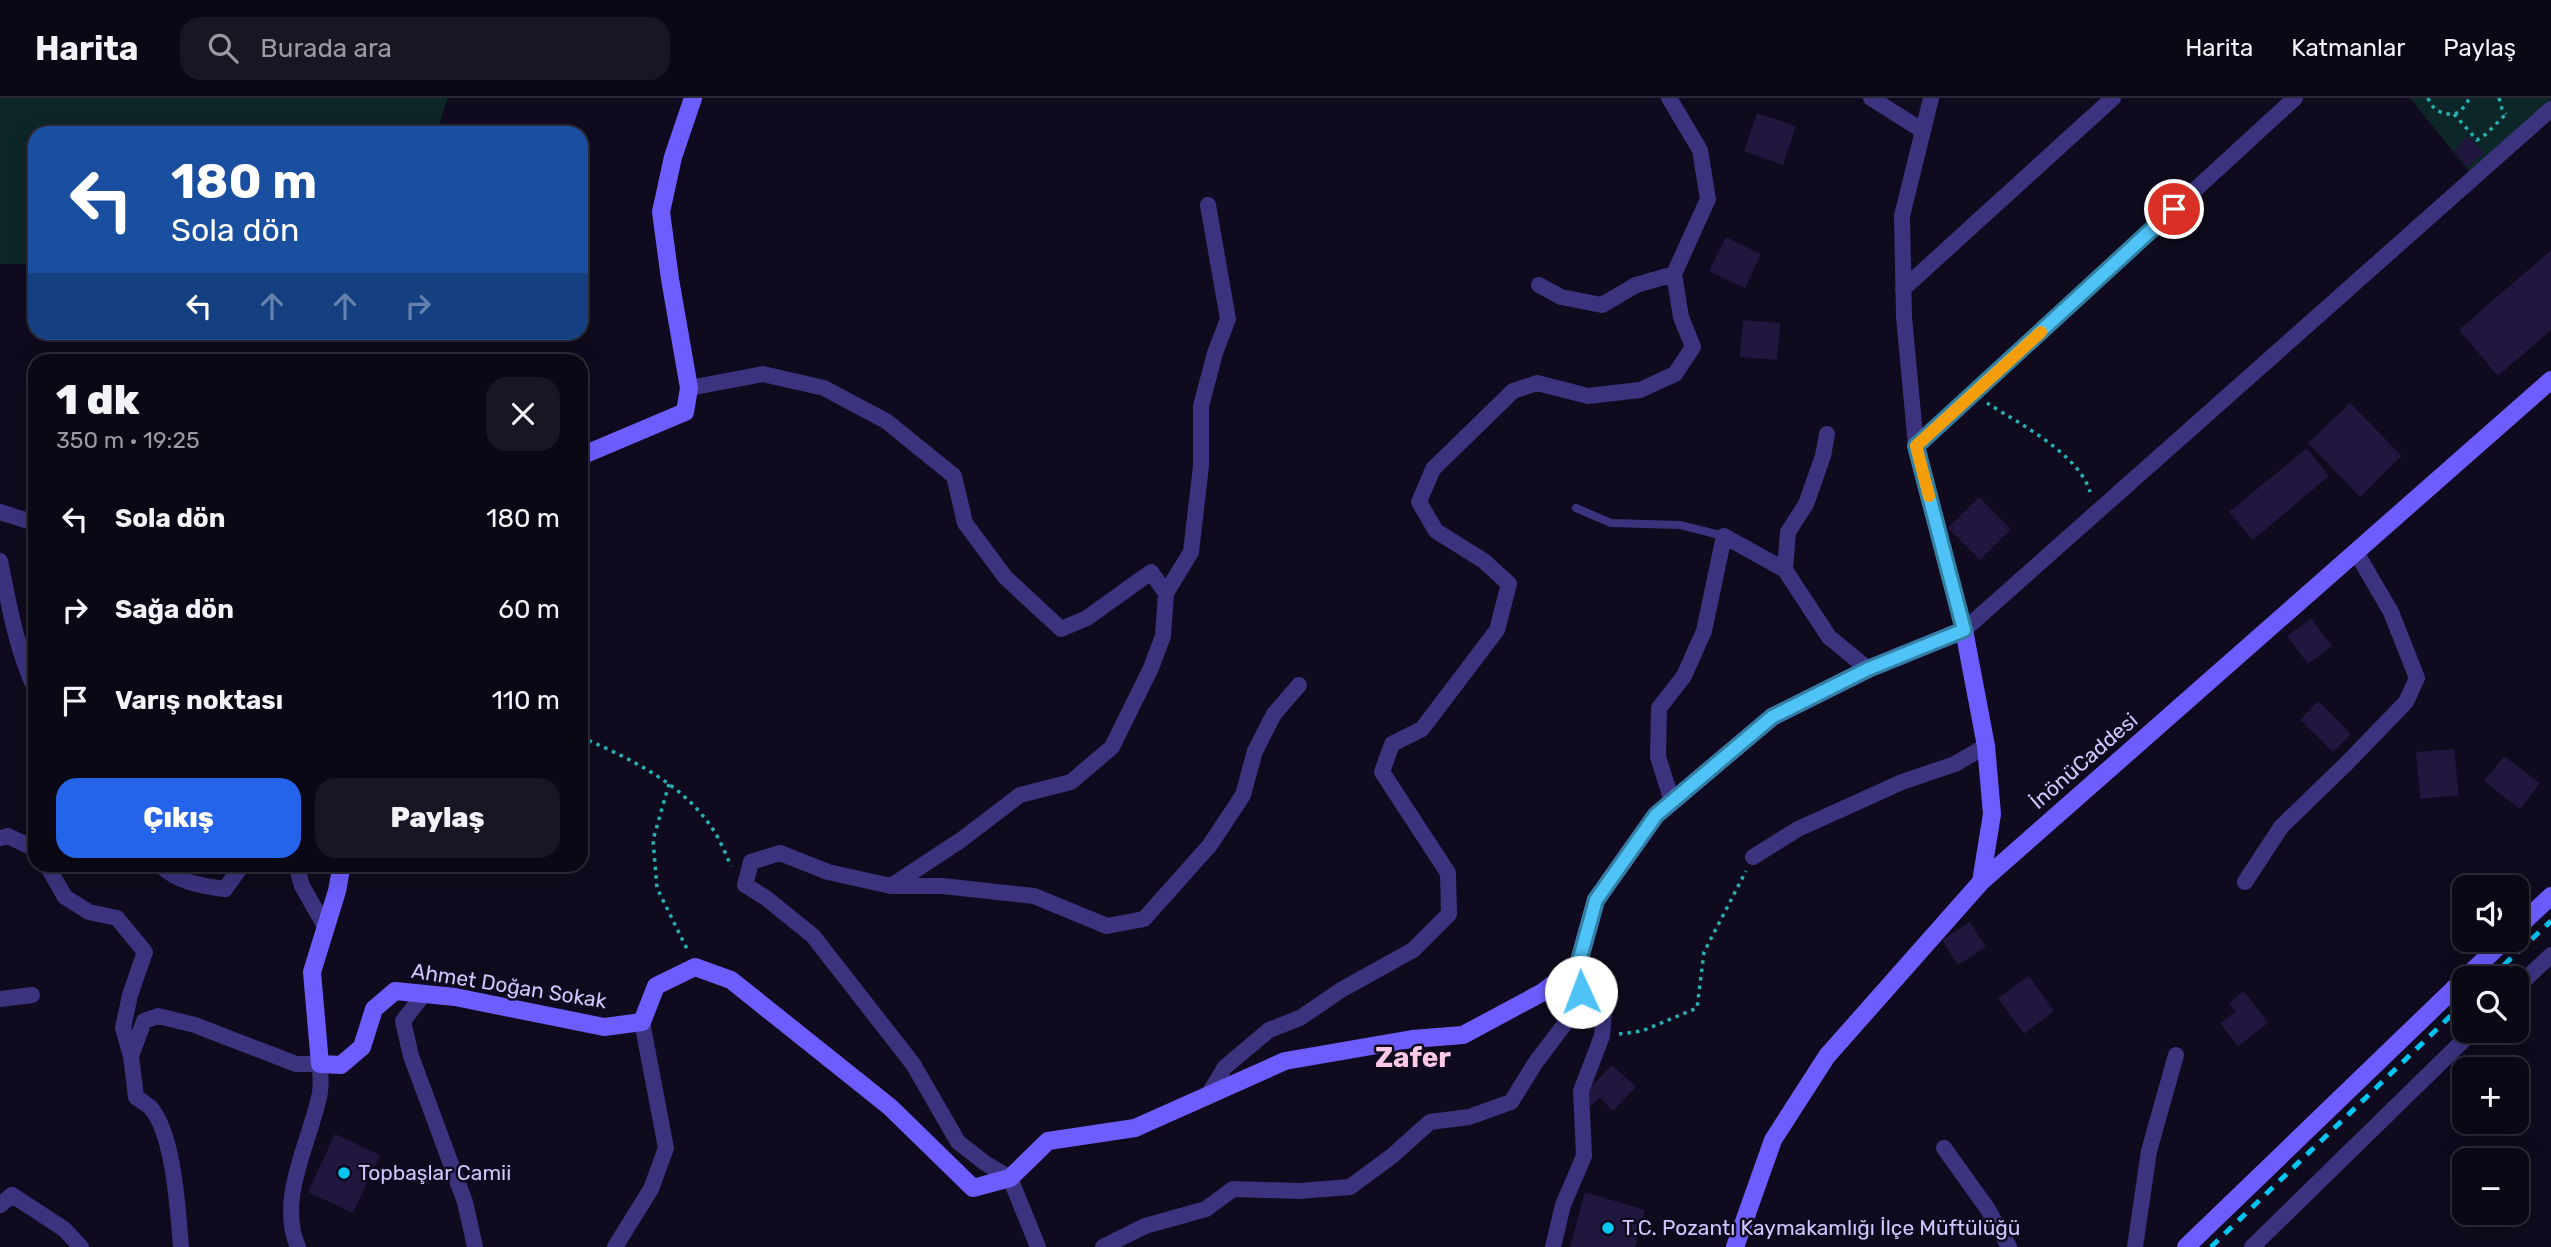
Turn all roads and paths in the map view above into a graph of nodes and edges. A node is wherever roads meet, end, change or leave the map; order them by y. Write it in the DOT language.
graph roads {
  1 [pos="693,98"];
  2 [pos="1669,98"];
  3 [pos="1871,98"];
  4 [pos="1931,98"];
  5 [pos="2113,98"];
  6 [pos="2295,98"];
  7 [pos="2428,98"];
  8 [pos="2470,98"];
  9 [pos="2499,98"];
  10 [pos="2551,109"];
  11 [pos="2454,114"];
  12 [pos="1923,131"];
  13 [pos="1208,205"];
  14 [pos="1674,274"];
  15 [pos="1539,285"];
  16 [pos="1903,289"];
  17 [pos="2551,380"];
  18 [pos="689,387"];
  19 [pos="1974,394"];
  20 [pos="1827,434"];
  21 [pos="1916,446"];
  22 [pos="588,453"];
  23 [pos="1576,508"];
  24 [pos="0,512"];
  25 [pos="2096,513"];
  26 [pos="28,521"];
  27 [pos="1724,536"];
  28 [pos="2356,552"];
  29 [pos="0,561"];
  30 [pos="1785,570"];
  31 [pos="1166,593"];
  32 [pos="1964,630"];
  33 [pos="1868,669"];
  34 [pos="28,673"];
  35 [pos="1299,685"];
  36 [pos="588,740"];
  37 [pos="1986,746"];
  38 [pos="669,784"];
  39 [pos="1672,801"];
  40 [pos="0,838"];
  41 [pos="28,846"];
  42 [pos="1753,857"];
  43 [pos="51,872"];
  44 [pos="168,872"];
  45 [pos="237,872"];
  46 [pos="298,872"];
  47 [pos="341,872"];
  48 [pos="1981,882"];
  49 [pos="2245,882"];
  50 [pos="745,885"];
  51 [pos="891,886"];
  52 [pos="2551,896"];
  53 [pos="2529,917"];
  54 [pos="326,928"];
  55 [pos="2493,952"];
  56 [pos="2551,955"];
  57 [pos="1578,965"];
  58 [pos="2478,966"];
  59 [pos="695,967"];
  60 [pos="2529,976"];
  61 [pos="2452,991"];
  62 [pos="424,994"];
  63 [pos="32,995"];
  64 [pos="0,999"];
  65 [pos="642,1022"];
  66 [pos="1602,1036"];
  67 [pos="2461,1043"];
  68 [pos="2176,1055"];
  69 [pos="131,1056"];
  70 [pos="320,1064"];
  71 [pos="1207,1097"];
  72 [pos="1944,1148"];
  73 [pos="1010,1178"];
  74 [pos="0,1205"];
  75 [pos="81,1247"];
  76 [pos="181,1247"];
  77 [pos="298,1247"];
  78 [pos="475,1247"];
  79 [pos="615,1247"];
  80 [pos="1038,1247"];
  81 [pos="1103,1247"];
  82 [pos="1553,1247"];
  83 [pos="1735,1247"];
  84 [pos="2010,1247"];
  85 [pos="2135,1247"];
  86 [pos="2186,1247"];
  87 [pos="2252,1247"];
  1 -- 18 [label="street"];
  2 -- 14 [label="street"];
  3 -- 12 [label="street"];
  4 -- 12 [label="street"];
  5 -- 16 [label="street"];
  6 -- 19 [label="street"];
  7 -- 11 [label="path"];
  8 -- 11 [label="path"];
  9 -- 11 [label="path"];
  10 -- 25 [label="street"];
  12 -- 16 [label="street"];
  13 -- 31 [label="street"];
  14 -- 15 [label="street"];
  14 -- 71 [label="street"];
  16 -- 21 [label="street"];
  17 -- 28 [label="street, İnönüCaddesi"];
  18 -- 22 [label="street"];
  18 -- 31 [label="street"];
  19 -- 21 [label="street"];
  19 -- 25 [label="path"];
  20 -- 30 [label="street"];
  21 -- 32 [label="street"];
  23 -- 27 [label="lane"];
  24 -- 26 [label="street"];
  25 -- 32 [label="street"];
  27 -- 30 [label="street"];
  27 -- 39 [label="street"];
  28 -- 48 [label="street, İnönüCaddesi"];
  28 -- 49 [label="street"];
  29 -- 34 [label="street"];
  30 -- 33 [label="street"];
  31 -- 51 [label="street"];
  32 -- 33 [label="street"];
  32 -- 37 [label="street"];
  33 -- 39 [label="street"];
  35 -- 51 [label="street"];
  36 -- 38 [label="path"];
  37 -- 42 [label="street"];
  37 -- 48 [label="street"];
  38 -- 50 [label="path"];
  38 -- 59 [label="path"];
  39 -- 57 [label="street"];
  40 -- 41 [label="street"];
  42 -- 66 [label="path"];
  43 -- 69 [label="street"];
  44 -- 45 [label="street"];
  46 -- 54 [label="street"];
  47 -- 54 [label="street"];
  48 -- 83 [label="street, İnönüCaddesi"];
  50 -- 51 [label="street"];
  50 -- 73 [label="street"];
  52 -- 53 [label="street"];
  54 -- 70 [label="street"];
  55 -- 58 [label="street"];
  56 -- 60 [label="street"];
  57 -- 66 [label="street"];
  57 -- 71 [label="street"];
  57 -- 81 [label="street"];
  59 -- 65 [label="street"];
  59 -- 73 [label="street"];
  61 -- 86 [label="street"];
  62 -- 65 [label="street, Ahmet Doğan Sokak"];
  62 -- 70 [label="street, Ahmet Doğan Sokak"];
  62 -- 78 [label="street"];
  63 -- 64 [label="street"];
  65 -- 79 [label="street"];
  66 -- 82 [label="street"];
  67 -- 87 [label="street"];
  68 -- 85 [label="street"];
  69 -- 70 [label="street"];
  69 -- 76 [label="street"];
  70 -- 77 [label="street"];
  71 -- 73 [label="street"];
  72 -- 84 [label="street"];
  73 -- 80 [label="street"];
  74 -- 75 [label="street"];
}
